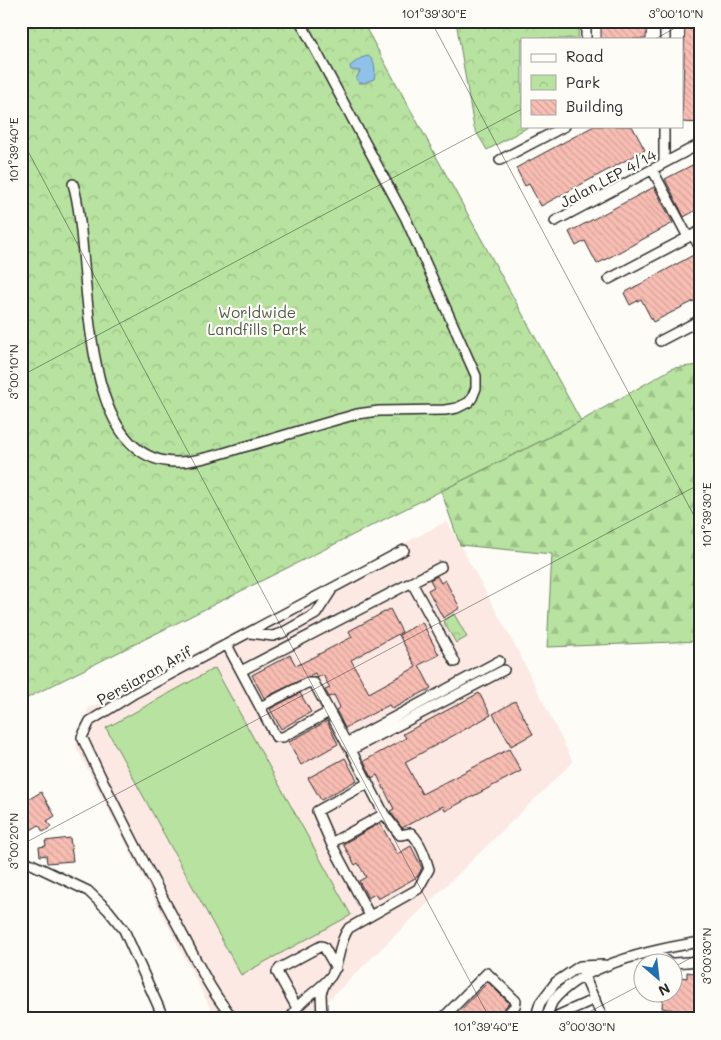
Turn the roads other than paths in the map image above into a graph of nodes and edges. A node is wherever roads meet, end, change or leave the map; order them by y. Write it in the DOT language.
graph roads {
  1 [pos="300,21"];
  2 [pos="586,21"];
  3 [pos="665,21"];
  4 [pos="586,38"];
  5 [pos="665,38"];
  6 [pos="561,128"];
  7 [pos="664,128"];
  8 [pos="700,144"];
  9 [pos="500,160"];
  10 [pos="664,163"];
  11 [pos="652,169"];
  12 [pos="73,184"];
  13 [pos="555,221"];
  14 [pos="693,235"];
  15 [pos="700,248"];
  16 [pos="608,279"];
  17 [pos="700,320"];
  18 [pos="660,341"];
  19 [pos="404,550"];
  20 [pos="441,567"];
  21 [pos="412,583"];
  22 [pos="332,589"];
  23 [pos="250,633"];
  24 [pos="227,645"];
  25 [pos="499,661"];
  26 [pos="455,662"];
  27 [pos="504,670"];
  28 [pos="241,671"];
  29 [pos="260,707"];
  30 [pos="329,712"];
  31 [pos="349,747"];
  32 [pos="368,782"];
  33 [pos="384,814"];
  34 [pos="331,842"];
  35 [pos="21,859"];
  36 [pos="370,916"];
  37 [pos="700,942"];
  38 [pos="656,951"];
  39 [pos="700,961"];
  40 [pos="684,962"];
  41 [pos="606,965"];
  42 [pos="580,966"];
  43 [pos="336,968"];
  44 [pos="585,976"];
  45 [pos="325,982"];
  46 [pos="595,999"];
  47 [pos="297,1008"];
  48 [pos="164,1019"];
  49 [pos="234,1019"];
  50 [pos="291,1019"];
  51 [pos="322,1019"];
  52 [pos="442,1019"];
  53 [pos="503,1019"];
  54 [pos="534,1019"];
  55 [pos="546,1019"];
  56 [pos="557,1019"];
  57 [pos="603,1019"];
  1 -- 12 [label="street"];
  2 -- 4 [label="street"];
  3 -- 5 [label="street"];
  6 -- 9 [label="street"];
  7 -- 10 [label="street"];
  8 -- 10 [label="street, Jalan LEP 4/14"];
  10 -- 11 [label="street, Jalan LEP 4/14"];
  11 -- 13 [label="street, Jalan LEP 4/14"];
  11 -- 14 [label="street"];
  14 -- 15 [label="street"];
  14 -- 16 [label="street"];
  17 -- 18 [label="street"];
  19 -- 22 [label="street, Persiaran Arif"];
  20 -- 21 [label="street"];
  21 -- 26 [label="street"];
  21 -- 28 [label="street"];
  22 -- 23 [label="street, Persiaran Arif"];
  22 -- 23 [label="street"];
  23 -- 24 [label="street, Persiaran Arif"];
  24 -- 28 [label="street"];
  24 -- 49 [label="street, Persiaran Arif"];
  25 -- 31 [label="street"];
  27 -- 31 [label="street"];
  28 -- 29 [label="street"];
  29 -- 30 [label="street"];
  29 -- 30 [label="street"];
  30 -- 31 [label="street"];
  31 -- 32 [label="street"];
  32 -- 33 [label="street"];
  32 -- 34 [label="street"];
  33 -- 34 [label="street"];
  33 -- 36 [label="street"];
  34 -- 36 [label="street"];
  35 -- 48 [label="street"];
  36 -- 43 [label="street"];
  37 -- 38 [label="street"];
  38 -- 41 [label="street"];
  39 -- 40 [label="street"];
  41 -- 42 [label="street"];
  41 -- 44 [label="street"];
  42 -- 44 [label="street"];
  42 -- 54 [label="street"];
  43 -- 45 [label="street"];
  43 -- 47 [label="street"];
  44 -- 46 [label="street"];
  44 -- 55 [label="street"];
  45 -- 47 [label="street"];
  45 -- 51 [label="street"];
  46 -- 56 [label="street"];
  46 -- 57 [label="street"];
  47 -- 50 [label="street"];
  52 -- 53 [label="street"];
}
